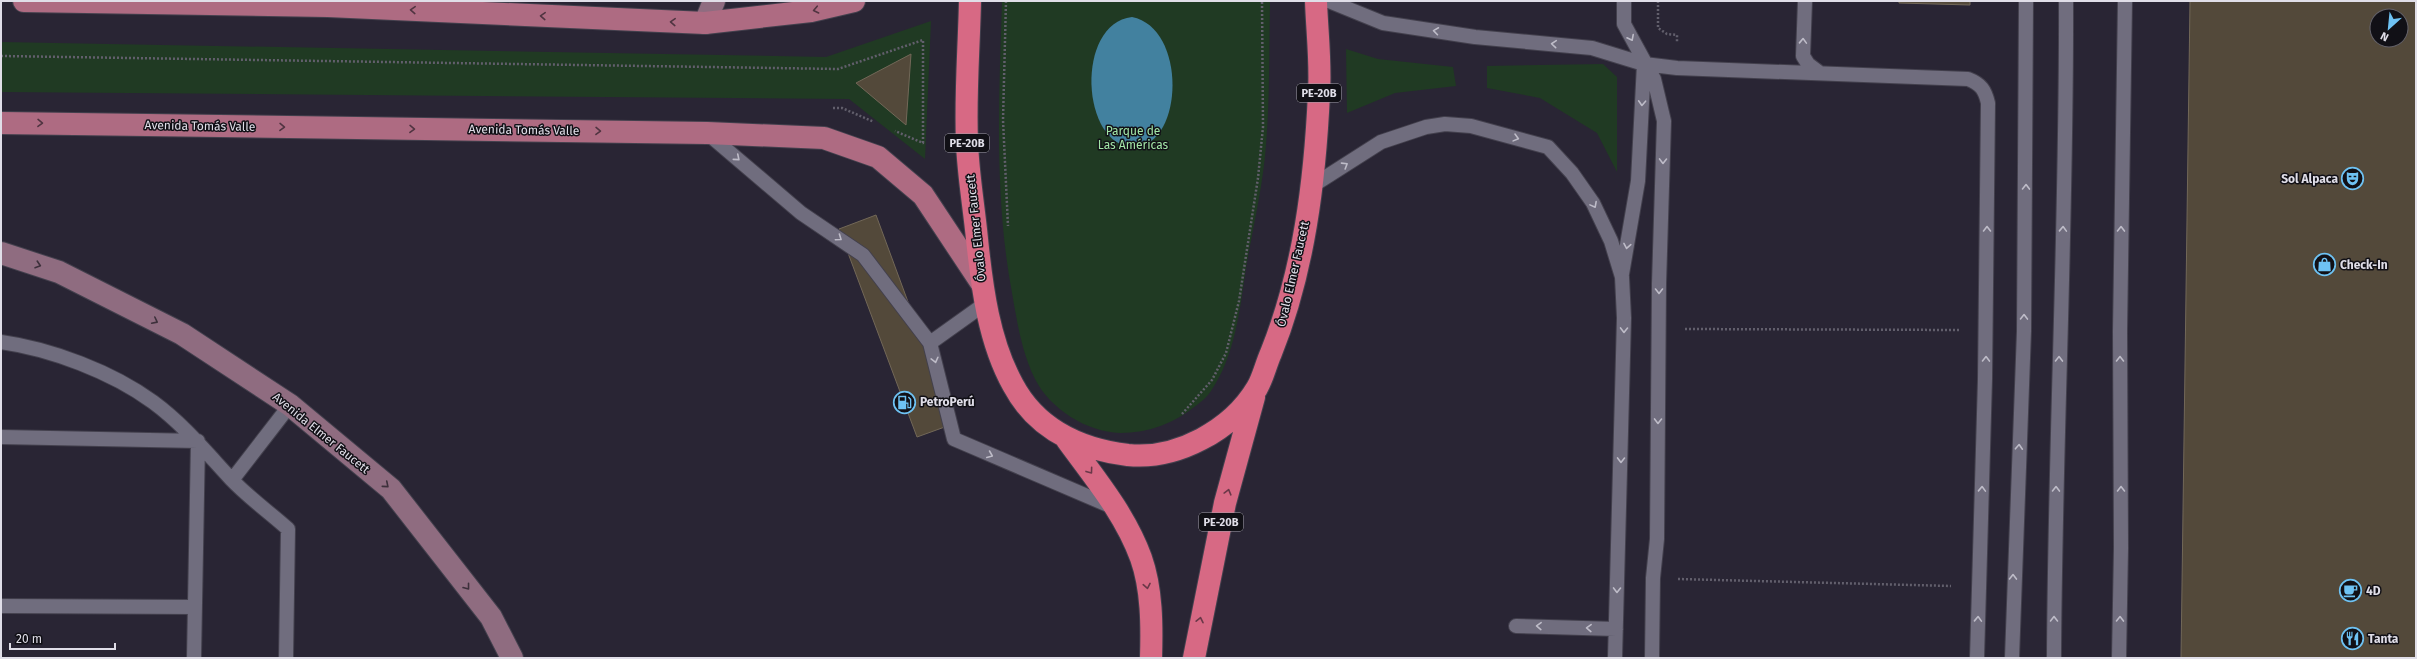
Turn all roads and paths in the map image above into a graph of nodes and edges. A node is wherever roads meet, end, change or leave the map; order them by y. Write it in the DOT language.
graph roads {
  1 [pos="24,1"];
  2 [pos="714,1"];
  3 [pos="854,1"];
  4 [pos="970,1"];
  5 [pos="1006,1"];
  6 [pos="1262,1"];
  7 [pos="1316,1"];
  8 [pos="1329,1"];
  9 [pos="1624,1"];
  10 [pos="1805,1"];
  11 [pos="2026,1"];
  12 [pos="2066,1"];
  13 [pos="2125,1"];
  14 [pos="324,3"];
  15 [pos="705,23"];
  16 [pos="1,56"];
  17 [pos="1644,64"];
  18 [pos="1820,73"];
  19 [pos="1,123"];
  20 [pos="707,133"];
  21 [pos="923,143"];
  22 [pos="1312,186"];
  23 [pos="1008,233"];
  24 [pos="1,253"];
  25 [pos="1622,277"];
  26 [pos="984,294"];
  27 [pos="1679,329"];
  28 [pos="1962,330"];
  29 [pos="1,342"];
  30 [pos="930,343"];
  31 [pos="1257,388"];
  32 [pos="290,405"];
  33 [pos="1175,417"];
  34 [pos="1,437"];
  35 [pos="1067,440"];
  36 [pos="198,441"];
  37 [pos="232,480"];
  38 [pos="1118,509"];
  39 [pos="1653,578"];
  40 [pos="1951,586"];
  41 [pos="1,606"];
  42 [pos="196,608"];
  43 [pos="1516,626"];
  44 [pos="1616,629"];
  45 [pos="194,658"];
  46 [pos="286,658"];
  47 [pos="512,658"];
  48 [pos="1151,658"];
  49 [pos="1194,658"];
  50 [pos="1615,658"];
  51 [pos="1652,658"];
  52 [pos="1977,658"];
  53 [pos="2012,658"];
  54 [pos="2054,658"];
  55 [pos="2119,658"];
  1 -- 14 [label="main road"];
  2 -- 15 [label="street"];
  3 -- 15 [label="main road, one-way"];
  4 -- 26 [label="highway, Óvalo Elmer Faucett / PE-20B"];
  5 -- 23 [label="path"];
  6 -- 33 [label="path"];
  7 -- 22 [label="highway, Óvalo Elmer Faucett / PE-20B"];
  17 -- 8 [label="lane, one-way"];
  9 -- 17 [label="lane, one-way"];
  18 -- 10 [label="lane, one-way"];
  53 -- 11 [label="lane, one-way"];
  54 -- 12 [label="lane, one-way"];
  55 -- 13 [label="lane, one-way"];
  15 -- 14 [label="main road, one-way"];
  16 -- 21 [label="path"];
  17 -- 18 [label="lane"];
  17 -- 25 [label="lane, one-way"];
  17 -- 39 [label="lane, one-way"];
  52 -- 18 [label="lane, one-way"];
  19 -- 20 [label="main road, Avenida Tomás Valle, one-way"];
  20 -- 26 [label="main road, Avenida Tomás Valle"];
  20 -- 30 [label="lane, one-way"];
  22 -- 25 [label="lane, one-way"];
  22 -- 31 [label="highway, Óvalo Elmer Faucett / PE-20B"];
  24 -- 32 [label="street, Avenida Elmer Faucett, one-way"];
  25 -- 44 [label="lane, one-way"];
  26 -- 30 [label="lane"];
  26 -- 35 [label="highway, Óvalo Elmer Faucett / PE-20B"];
  27 -- 28 [label="path"];
  29 -- 36 [label="lane"];
  30 -- 38 [label="lane, one-way"];
  31 -- 35 [label="highway, Óvalo Elmer Faucett / PE-20B"];
  49 -- 31 [label="highway, PE-20B, one-way"];
  32 -- 37 [label="lane"];
  32 -- 47 [label="street, Avenida Elmer Faucett, one-way"];
  34 -- 36 [label="lane"];
  35 -- 38 [label="highway, PE-20B, one-way"];
  36 -- 37 [label="lane"];
  36 -- 42 [label="lane"];
  37 -- 46 [label="lane"];
  38 -- 48 [label="highway, PE-20B, one-way"];
  39 -- 40 [label="path"];
  39 -- 51 [label="lane"];
  41 -- 42 [label="lane"];
  42 -- 45 [label="lane"];
  44 -- 43 [label="lane, one-way"];
  44 -- 50 [label="lane"];
}
